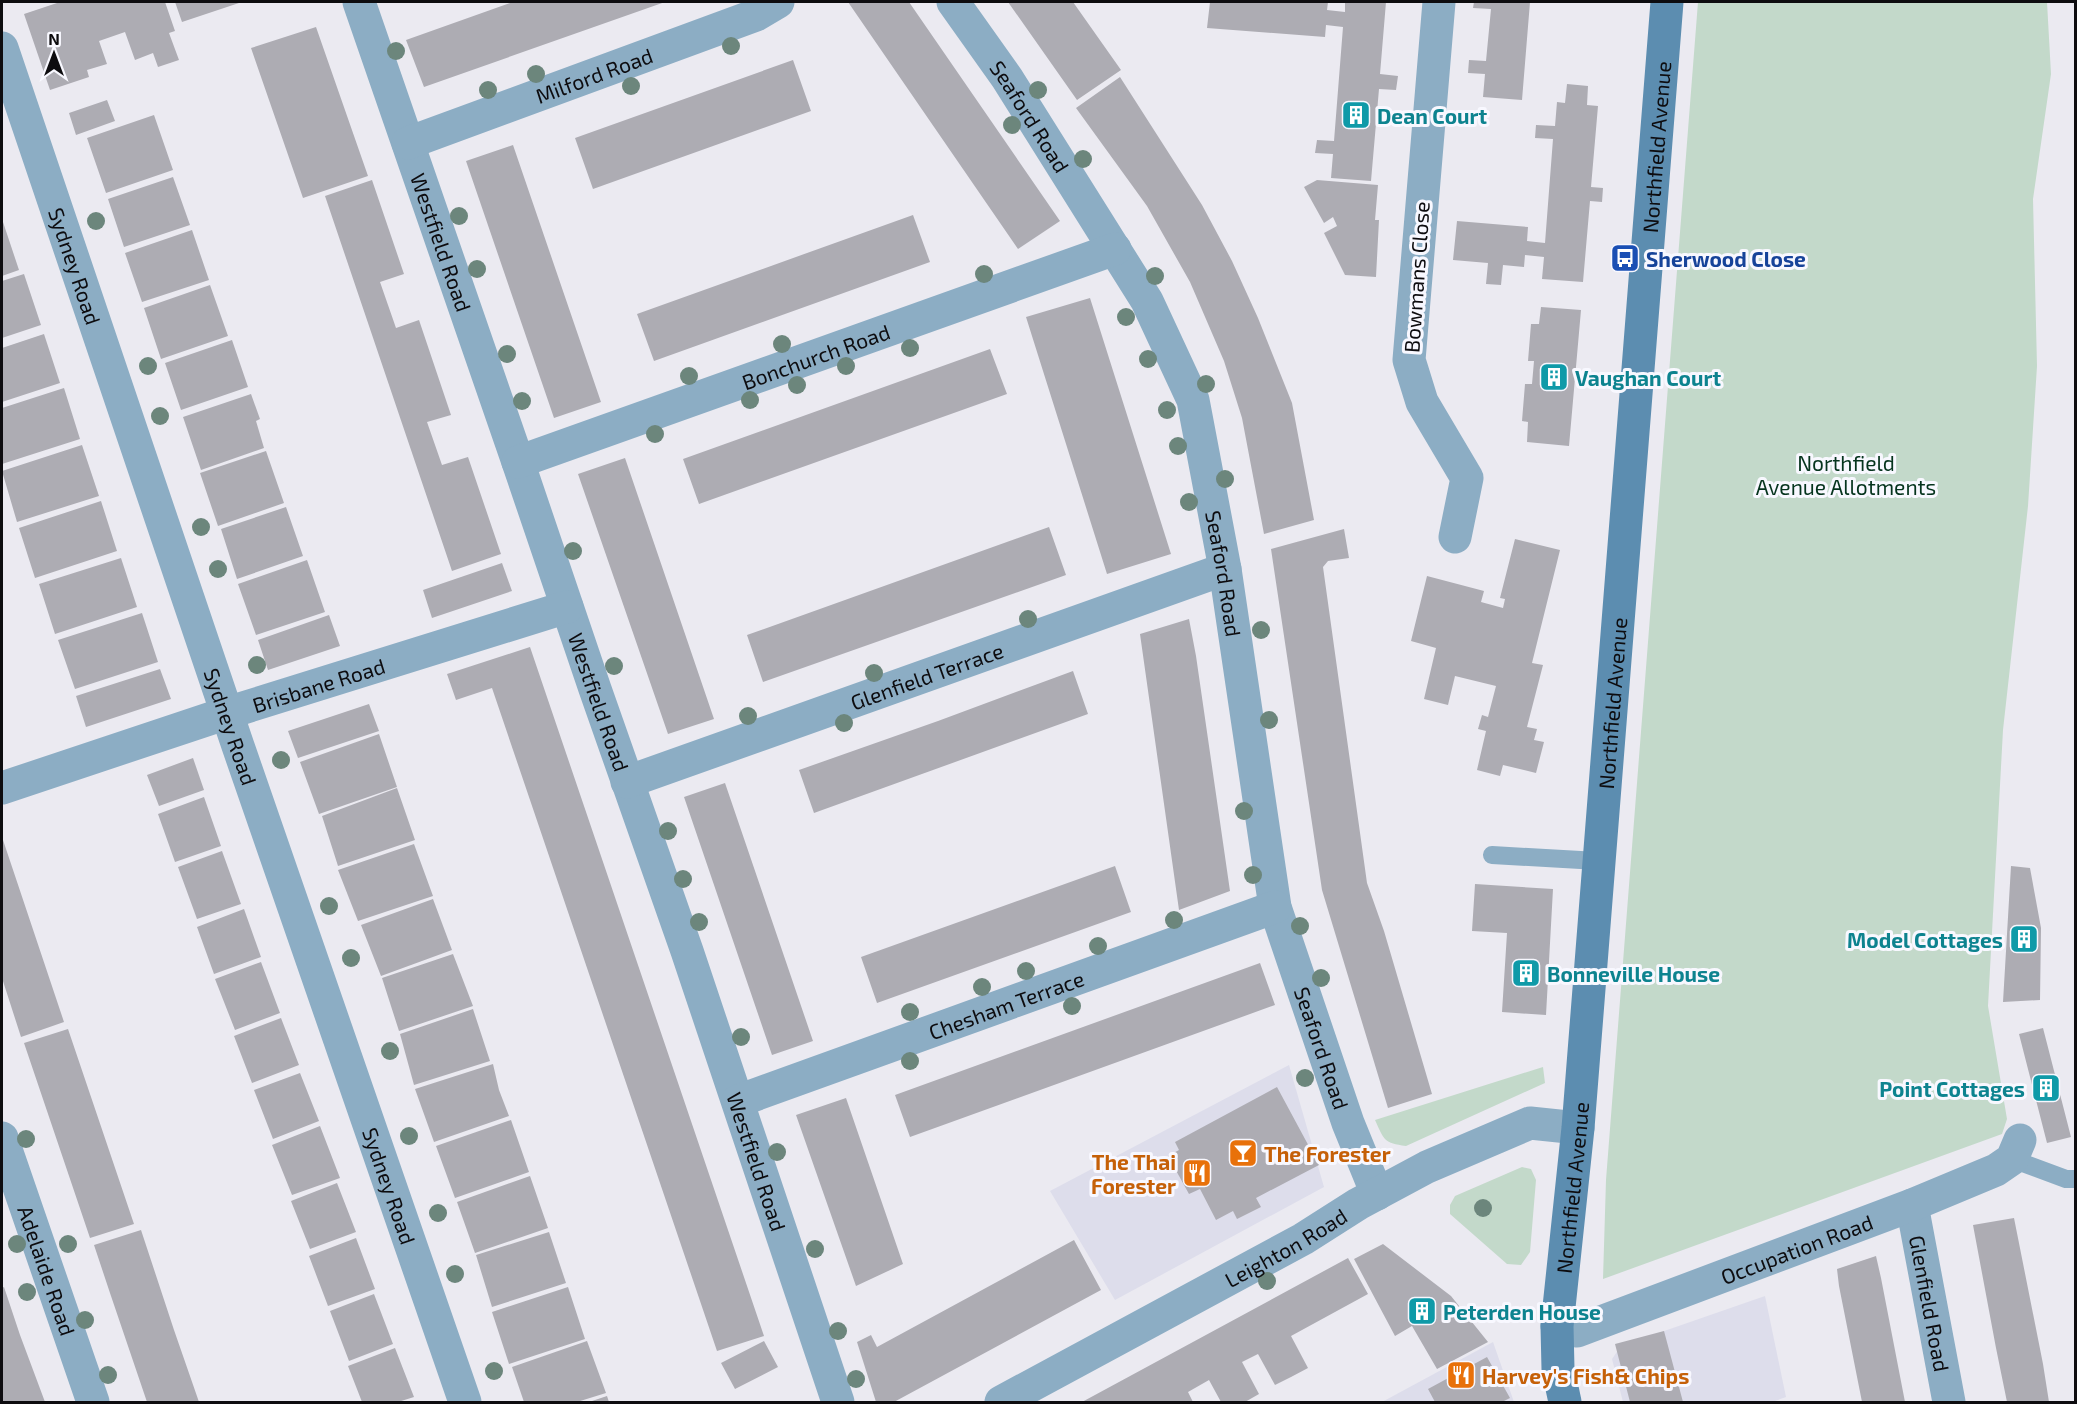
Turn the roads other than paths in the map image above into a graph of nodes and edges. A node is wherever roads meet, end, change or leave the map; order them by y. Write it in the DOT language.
graph roads {
  1 [pos="359,2"];
  2 [pos="778,2"];
  3 [pos="953,2"];
  4 [pos="1439,2"];
  5 [pos="1667,2"];
  6 [pos="2,48"];
  7 [pos="408,143"];
  8 [pos="1114,249"];
  9 [pos="518,462"];
  10 [pos="1455,537"];
  11 [pos="1226,569"];
  12 [pos="567,607"];
  13 [pos="227,713"];
  14 [pos="627,782"];
  15 [pos="2,788"];
  16 [pos="1492,855"];
  17 [pos="1598,861"];
  18 [pos="1275,907"];
  19 [pos="738,1101"];
  20 [pos="1578,1128"];
  21 [pos="2,1138"];
  22 [pos="2016,1150"];
  23 [pos="2076,1179"];
  24 [pos="1377,1194"];
  25 [pos="1912,1205"];
  26 [pos="1557,1326"];
  27 [pos="93,1402"];
  28 [pos="465,1402"];
  29 [pos="838,1402"];
  30 [pos="1001,1402"];
  31 [pos="1566,1402"];
  32 [pos="1949,1402"];
  1 -- 7 [label="street, Westfield Road"];
  2 -- 7 [label="street, Milford Road"];
  3 -- 8 [label="street, Seaford Road"];
  4 -- 10 [label="street, Bowmans Close"];
  5 -- 17 [label="main road, Northfield Avenue"];
  6 -- 13 [label="street, Sydney Road"];
  7 -- 9 [label="street, Westfield Road"];
  8 -- 9 [label="street, Bonchurch Road"];
  8 -- 11 [label="street, Seaford Road"];
  9 -- 12 [label="street, Westfield Road"];
  11 -- 14 [label="street, Glenfield Terrace"];
  11 -- 18 [label="street, Seaford Road"];
  12 -- 13 [label="street, Brisbane Road"];
  12 -- 14 [label="street, Westfield Road"];
  13 -- 15 [label="street, Brisbane Road"];
  13 -- 28 [label="street, Sydney Road"];
  14 -- 19 [label="street, Westfield Road"];
  16 -- 17 [label="lane"];
  17 -- 20 [label="main road, Northfield Avenue"];
  18 -- 19 [label="street, Chesham Terrace"];
  18 -- 24 [label="street, Seaford Road"];
  19 -- 29 [label="street, Westfield Road"];
  20 -- 24 [label="street, Leighton Road"];
  20 -- 26 [label="main road, Northfield Avenue"];
  21 -- 27 [label="street, Adelaide Road"];
  22 -- 23 [label="lane"];
  22 -- 25 [label="street, Occupation Road"];
  24 -- 30 [label="street, Leighton Road"];
  25 -- 26 [label="street, Occupation Road"];
  25 -- 32 [label="street, Glenfield Road"];
  26 -- 31 [label="main road, Northfield Avenue"];
}
